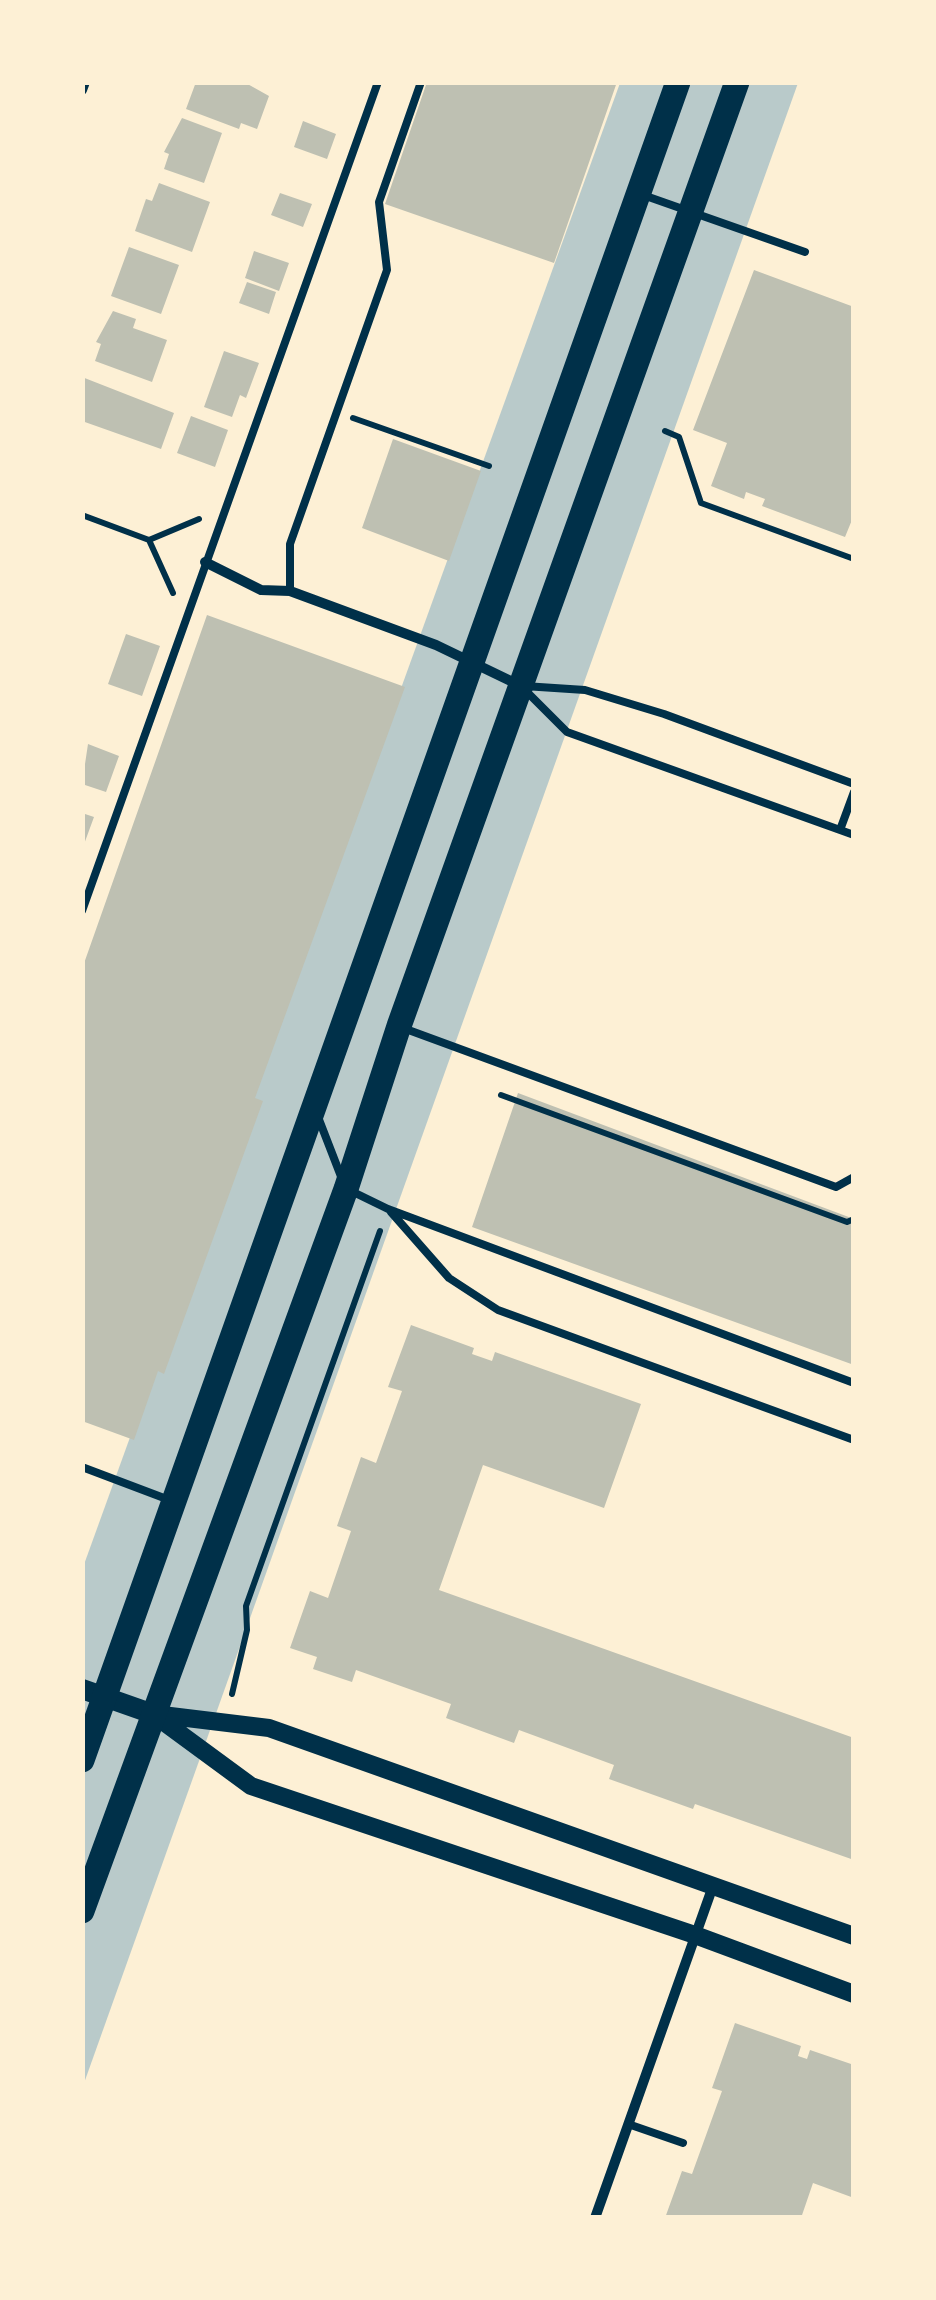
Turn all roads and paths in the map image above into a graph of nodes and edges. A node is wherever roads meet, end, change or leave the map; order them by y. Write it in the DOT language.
graph roads {
  1 [pos="85,82"];
  2 [pos="378,82"];
  3 [pos="421,82"];
  4 [pos="678,82"];
  5 [pos="737,82"];
  6 [pos="82,90"];
  7 [pos="638,194"];
  8 [pos="691,211"];
  9 [pos="805,252"];
  10 [pos="337,413"];
  11 [pos="665,431"];
  12 [pos="489,466"];
  13 [pos="82,515"];
  14 [pos="220,520"];
  15 [pos="149,540"];
  16 [pos="854,559"];
  17 [pos="205,562"];
  18 [pos="290,591"];
  19 [pos="191,602"];
  20 [pos="474,661"];
  21 [pos="522,686"];
  22 [pos="854,784"];
  23 [pos="854,792"];
  24 [pos="840,830"];
  25 [pos="854,836"];
  26 [pos="82,911"];
  27 [pos="399,1026"];
  28 [pos="501,1095"];
  29 [pos="313,1106"];
  30 [pos="854,1177"];
  31 [pos="346,1189"];
  32 [pos="388,1209"];
  33 [pos="854,1219"];
  34 [pos="854,1384"];
  35 [pos="854,1440"];
  36 [pos="82,1467"];
  37 [pos="172,1501"];
  38 [pos="93,1692"];
  39 [pos="232,1694"];
  40 [pos="153,1714"];
  41 [pos="82,1760"];
  42 [pos="713,1886"];
  43 [pos="82,1911"];
  44 [pos="696,1936"];
  45 [pos="854,1936"];
  46 [pos="854,1994"];
  47 [pos="628,2124"];
  48 [pos="683,2143"];
  49 [pos="594,2218"];
  1 -- 6 [label="street"];
  2 -- 14 [label="lane"];
  3 -- 10 [label="lane"];
  4 -- 7 [label="main road"];
  5 -- 8 [label="main road"];
  7 -- 8 [label="lane"];
  7 -- 20 [label="main road"];
  8 -- 9 [label="lane"];
  8 -- 21 [label="main road"];
  10 -- 12 [label="path"];
  10 -- 18 [label="lane"];
  11 -- 16 [label="path"];
  13 -- 15 [label="path"];
  14 -- 15 [label="path"];
  14 -- 17 [label="lane"];
  15 -- 19 [label="path"];
  17 -- 18 [label="street"];
  17 -- 19 [label="lane"];
  18 -- 20 [label="street"];
  19 -- 26 [label="lane"];
  20 -- 21 [label="street"];
  20 -- 29 [label="main road"];
  21 -- 22 [label="lane"];
  21 -- 24 [label="lane"];
  21 -- 27 [label="main road"];
  23 -- 24 [label="lane"];
  24 -- 25 [label="lane"];
  27 -- 30 [label="lane"];
  27 -- 31 [label="main road"];
  28 -- 33 [label="path"];
  29 -- 31 [label="lane"];
  29 -- 37 [label="main road"];
  31 -- 32 [label="lane"];
  31 -- 40 [label="main road"];
  32 -- 34 [label="lane"];
  32 -- 35 [label="lane"];
  32 -- 39 [label="path"];
  36 -- 37 [label="lane"];
  37 -- 38 [label="main road"];
  38 -- 40 [label="main road"];
  38 -- 41 [label="main road"];
  40 -- 42 [label="street"];
  40 -- 43 [label="main road"];
  40 -- 44 [label="street"];
  42 -- 44 [label="street"];
  42 -- 45 [label="street"];
  44 -- 46 [label="street"];
  44 -- 47 [label="street"];
  47 -- 48 [label="lane"];
  47 -- 49 [label="street"];
}
